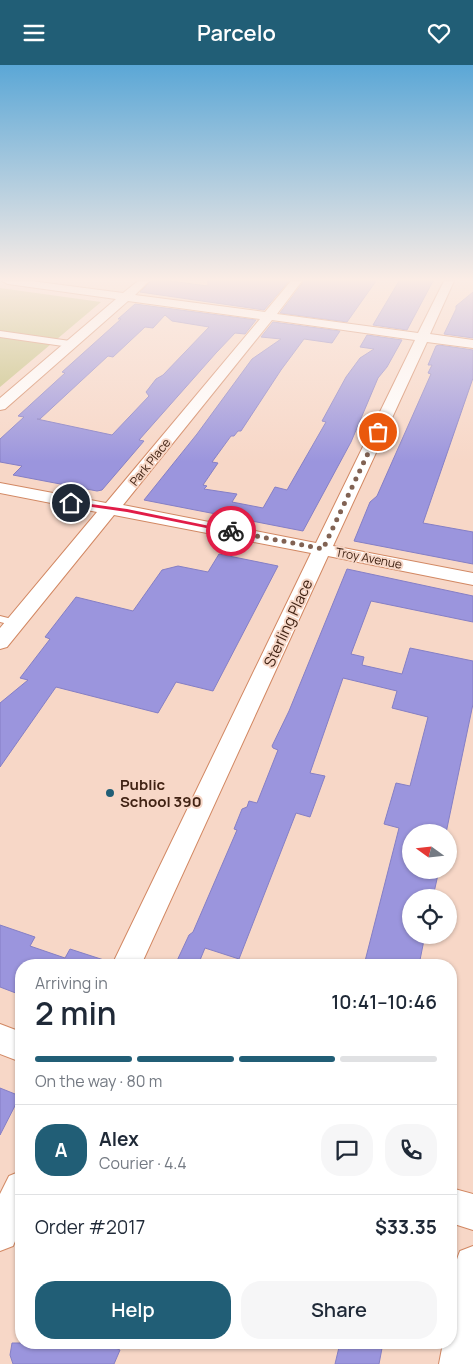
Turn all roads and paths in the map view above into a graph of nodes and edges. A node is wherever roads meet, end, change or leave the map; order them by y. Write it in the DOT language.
graph roads {
  1 [pos="53,342"];
  2 [pos="73,342"];
  3 [pos="247,342"];
  4 [pos="420,342"];
  5 [pos="456,342"];
  6 [pos="70,344"];
  7 [pos="473,344"];
  8 [pos="0,406"];
  9 [pos="0,489"];
  10 [pos="110,509"];
  11 [pos="323,549"];
  12 [pos="473,579"];
  13 [pos="8,621"];
  14 [pos="0,642"];
  15 [pos="129,959"];
  16 [pos="0,1039"];
  17 [pos="15,1045"];
  18 [pos="15,1201"];
  19 [pos="457,1207"];
  20 [pos="473,1212"];
  21 [pos="0,1233"];
  22 [pos="473,1263"];
  23 [pos="459,1364"];
  1 -- 6 [label="street"];
  2 -- 6 [label="street"];
  3 -- 10 [label="street, Park Place"];
  4 -- 11 [label="street, Sterling Place"];
  5 -- 7 [label="street"];
  6 -- 8 [label="street"];
  9 -- 10 [label="street, Troy Avenue"];
  10 -- 11 [label="street, Troy Avenue"];
  10 -- 13 [label="street, Park Place"];
  11 -- 12 [label="street, Troy Avenue"];
  11 -- 15 [label="street, Sterling Place"];
  13 -- 14 [label="street, Park Place"];
  16 -- 17 [label="street"];
  18 -- 21 [label="street"];
  19 -- 20 [label="street"];
  22 -- 23 [label="street"];
}
